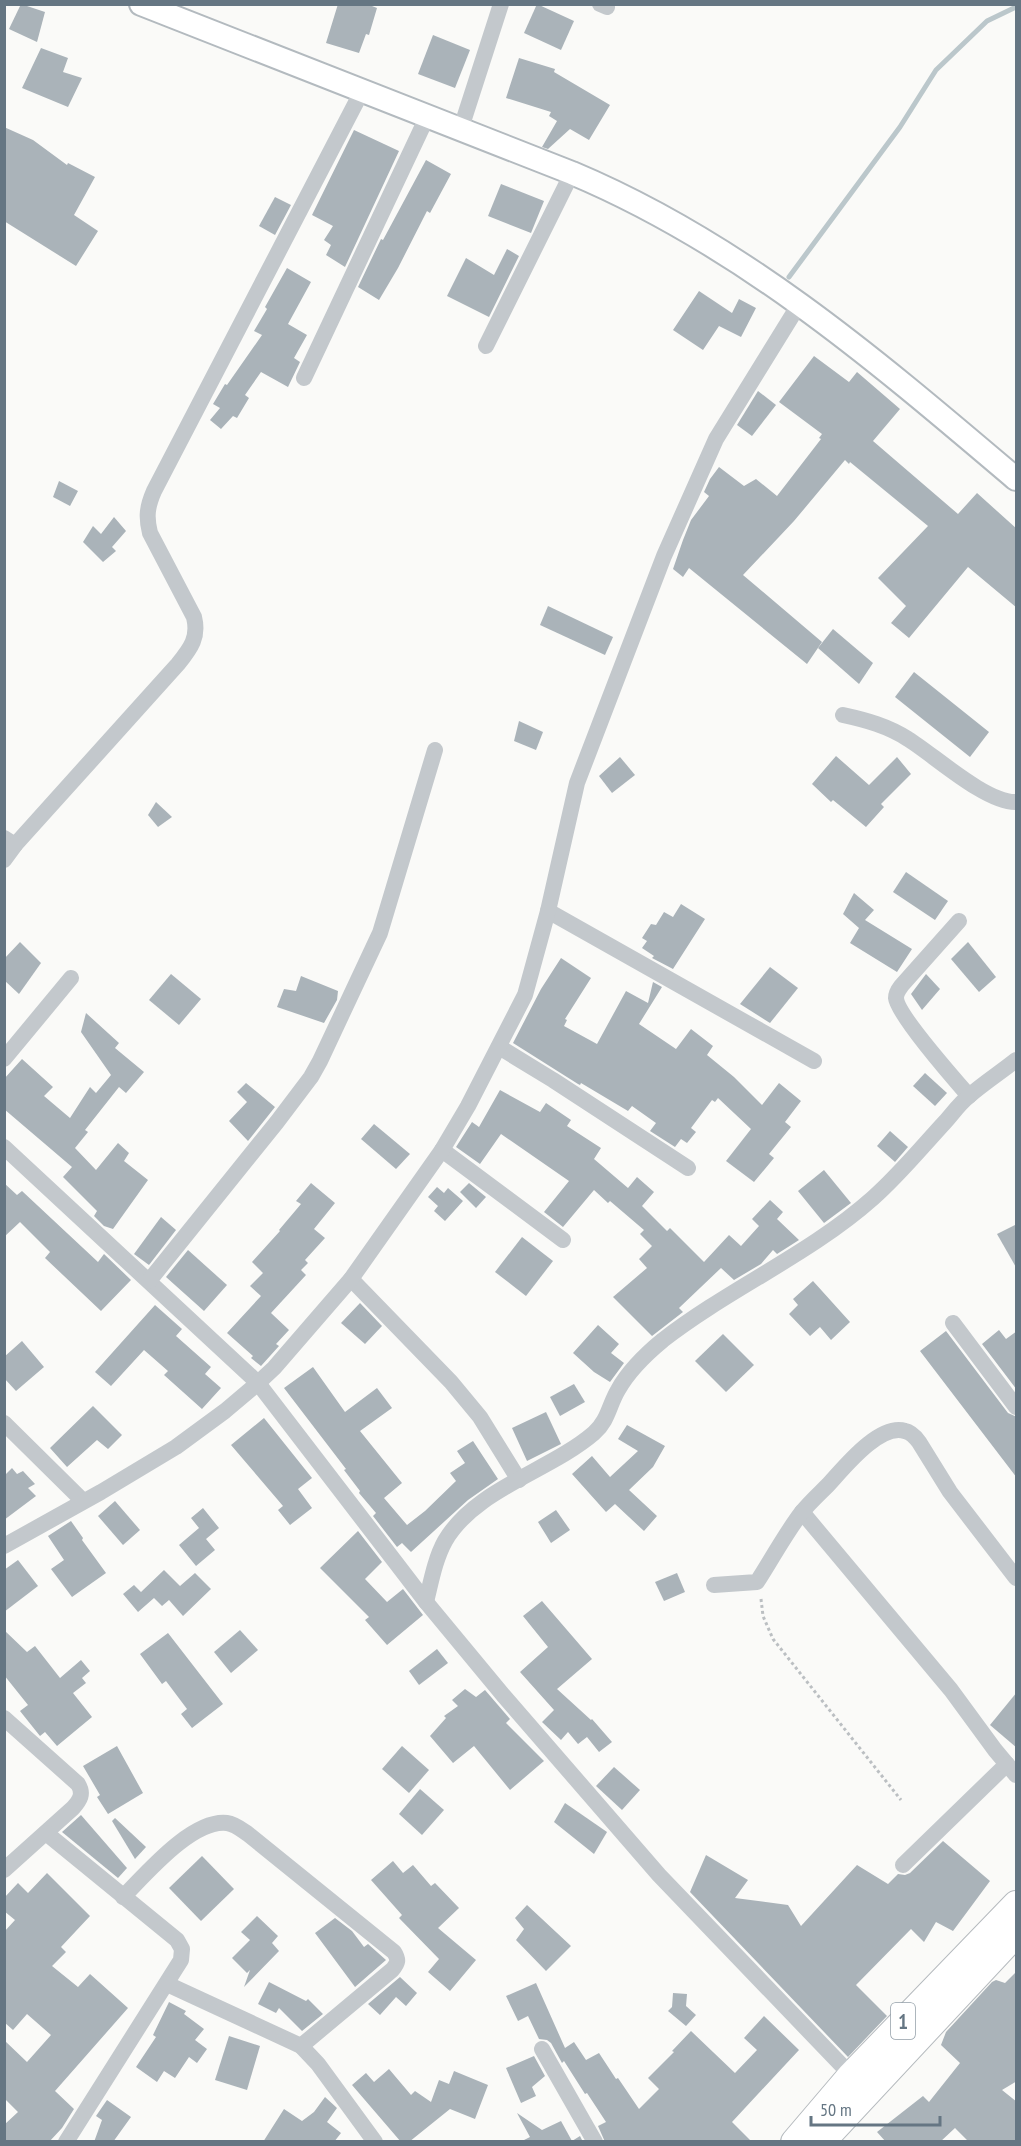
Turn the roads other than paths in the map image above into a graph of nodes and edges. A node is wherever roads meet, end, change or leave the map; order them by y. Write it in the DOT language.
graph roads {
  1 [pos="141,4"];
  2 [pos="501,4"];
  3 [pos="362,92"];
  4 [pos="428,115"];
  5 [pos="461,128"];
  6 [pos="572,173"];
  7 [pos="790,296"];
  8 [pos="486,346"];
  9 [pos="304,378"];
  10 [pos="1017,479"];
  11 [pos="843,715"];
  12 [pos="435,750"];
  13 [pos="1017,802"];
  14 [pos="10,842"];
  15 [pos="4,860"];
  16 [pos="548,911"];
  17 [pos="959,921"];
  18 [pos="71,978"];
  19 [pos="499,1047"];
  20 [pos="4,1059"];
  21 [pos="1017,1060"];
  22 [pos="813,1061"];
  23 [pos="969,1096"];
  24 [pos="4,1147"];
  25 [pos="442,1150"];
  26 [pos="688,1168"];
  27 [pos="563,1240"];
  28 [pos="351,1280"];
  29 [pos="149,1281"];
  30 [pos="953,1323"];
  31 [pos="258,1383"];
  32 [pos="1017,1407"];
  33 [pos="4,1423"];
  34 [pos="519,1480"];
  35 [pos="82,1500"];
  36 [pos="802,1512"];
  37 [pos="4,1546"];
  38 [pos="1017,1578"];
  39 [pos="714,1585"];
  40 [pos="426,1602"];
  41 [pos="4,1718"];
  42 [pos="1012,1770"];
  43 [pos="46,1833"];
  44 [pos="903,1865"];
  45 [pos="4,1870"];
  46 [pos="123,1897"];
  47 [pos="1017,1904"];
  48 [pos="1017,1934"];
  49 [pos="167,1984"];
  50 [pos="301,2046"];
  51 [pos="542,2049"];
  52 [pos="851,2075"];
  53 [pos="66,2142"];
  54 [pos="375,2142"];
  55 [pos="596,2142"];
  56 [pos="794,2142"];
  57 [pos="822,2142"];
  1 -- 3 [label="street"];
  2 -- 5 [label="street"];
  3 -- 4 [label="street"];
  3 -- 14 [label="street"];
  4 -- 5 [label="street"];
  4 -- 9 [label="street"];
  5 -- 6 [label="street"];
  6 -- 7 [label="street"];
  6 -- 8 [label="street"];
  7 -- 10 [label="street"];
  7 -- 16 [label="street"];
  11 -- 13 [label="street"];
  12 -- 29 [label="street"];
  14 -- 15 [label="street"];
  16 -- 19 [label="street"];
  16 -- 22 [label="street"];
  17 -- 23 [label="street"];
  18 -- 20 [label="street"];
  19 -- 25 [label="street"];
  19 -- 26 [label="street"];
  21 -- 23 [label="street"];
  23 -- 34 [label="street"];
  24 -- 29 [label="street"];
  25 -- 27 [label="street"];
  25 -- 28 [label="street"];
  28 -- 31 [label="street"];
  28 -- 34 [label="street"];
  29 -- 31 [label="street"];
  30 -- 32 [label="street"];
  31 -- 35 [label="street"];
  31 -- 40 [label="street"];
  33 -- 35 [label="street"];
  34 -- 40 [label="street"];
  35 -- 37 [label="street"];
  36 -- 38 [label="street"];
  36 -- 39 [label="street"];
  36 -- 42 [label="street"];
  40 -- 52 [label="street"];
  41 -- 43 [label="street"];
  42 -- 44 [label="street"];
  43 -- 45 [label="street"];
  43 -- 46 [label="street"];
  46 -- 49 [label="street"];
  46 -- 50 [label="street"];
  47 -- 52 [label="main road, 1"];
  48 -- 57 [label="main road, 1"];
  49 -- 50 [label="street"];
  49 -- 53 [label="street"];
  50 -- 54 [label="street"];
  51 -- 55 [label="street"];
  52 -- 56 [label="main road, 1"];
}
